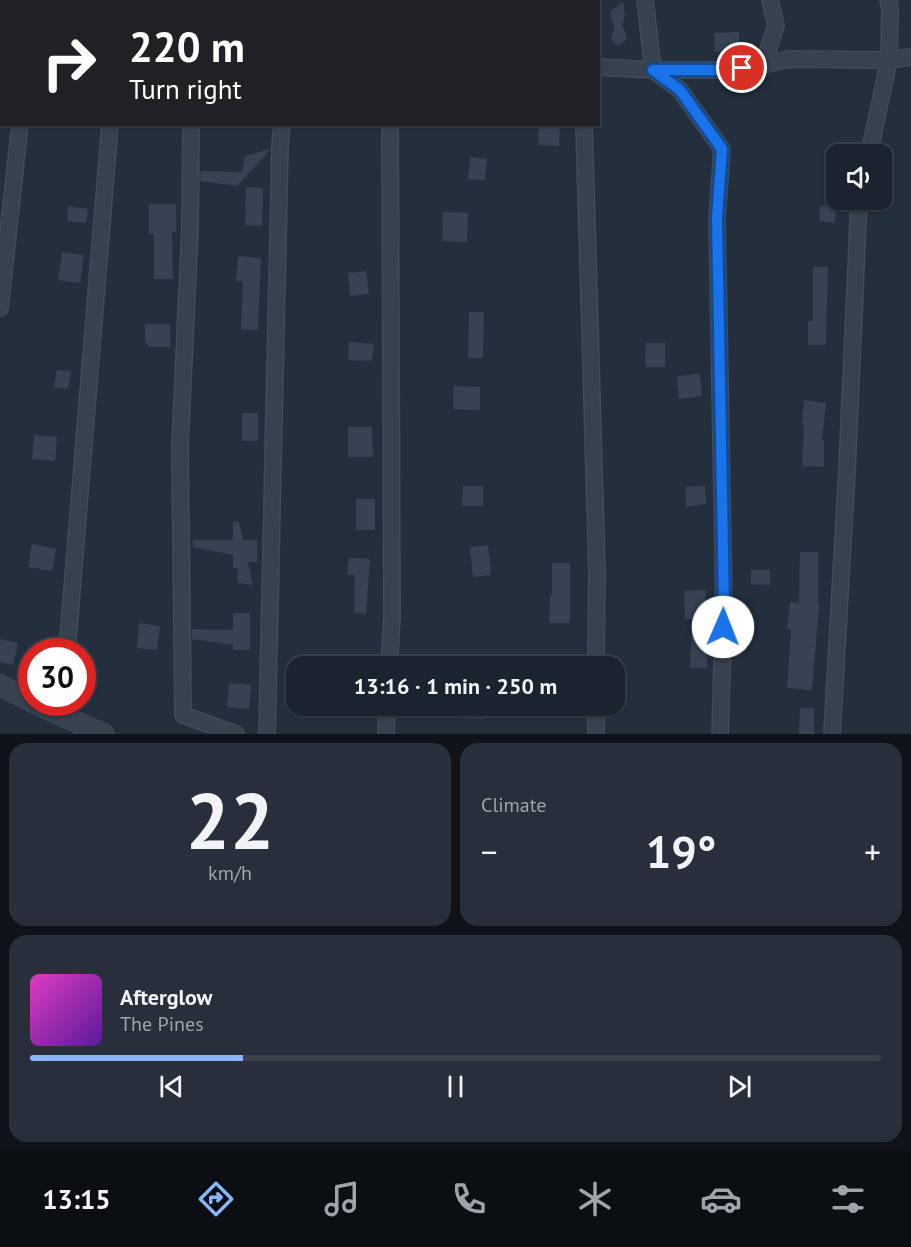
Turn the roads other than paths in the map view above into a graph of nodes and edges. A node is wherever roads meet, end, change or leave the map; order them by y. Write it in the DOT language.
graph roads {
  1 [pos="645,0"];
  2 [pos="770,0"];
  3 [pos="888,0"];
  4 [pos="911,57"];
  5 [pos="889,60"];
  6 [pos="763,65"];
  7 [pos="600,67"];
  8 [pos="653,70"];
  9 [pos="20,126"];
  10 [pos="110,126"];
  11 [pos="191,126"];
  12 [pos="282,126"];
  13 [pos="390,126"];
  14 [pos="584,126"];
  15 [pos="870,144"];
  16 [pos="859,210"];
  17 [pos="0,308"];
  18 [pos="68,638"];
  19 [pos="390,656"];
  20 [pos="596,656"];
  21 [pos="0,685"];
  22 [pos="18,696"];
  23 [pos="74,716"];
  24 [pos="387,716"];
  25 [pos="596,716"];
  26 [pos="104,734"];
  27 [pos="236,734"];
  28 [pos="267,734"];
  29 [pos="386,734"];
  30 [pos="596,734"];
  31 [pos="720,734"];
  32 [pos="832,734"];
  1 -- 8 [label="street"];
  2 -- 6 [label="street"];
  3 -- 5 [label="street"];
  4 -- 5 [label="street"];
  5 -- 6 [label="street"];
  5 -- 15 [label="street"];
  6 -- 8 [label="street"];
  7 -- 8 [label="street"];
  8 -- 31 [label="street"];
  9 -- 17 [label="street"];
  10 -- 18 [label="street"];
  11 -- 27 [label="street"];
  12 -- 28 [label="street"];
  13 -- 19 [label="street"];
  14 -- 20 [label="street"];
  16 -- 32 [label="street"];
  21 -- 22 [label="street"];
  23 -- 26 [label="street"];
  24 -- 29 [label="street"];
  25 -- 30 [label="street"];
}
